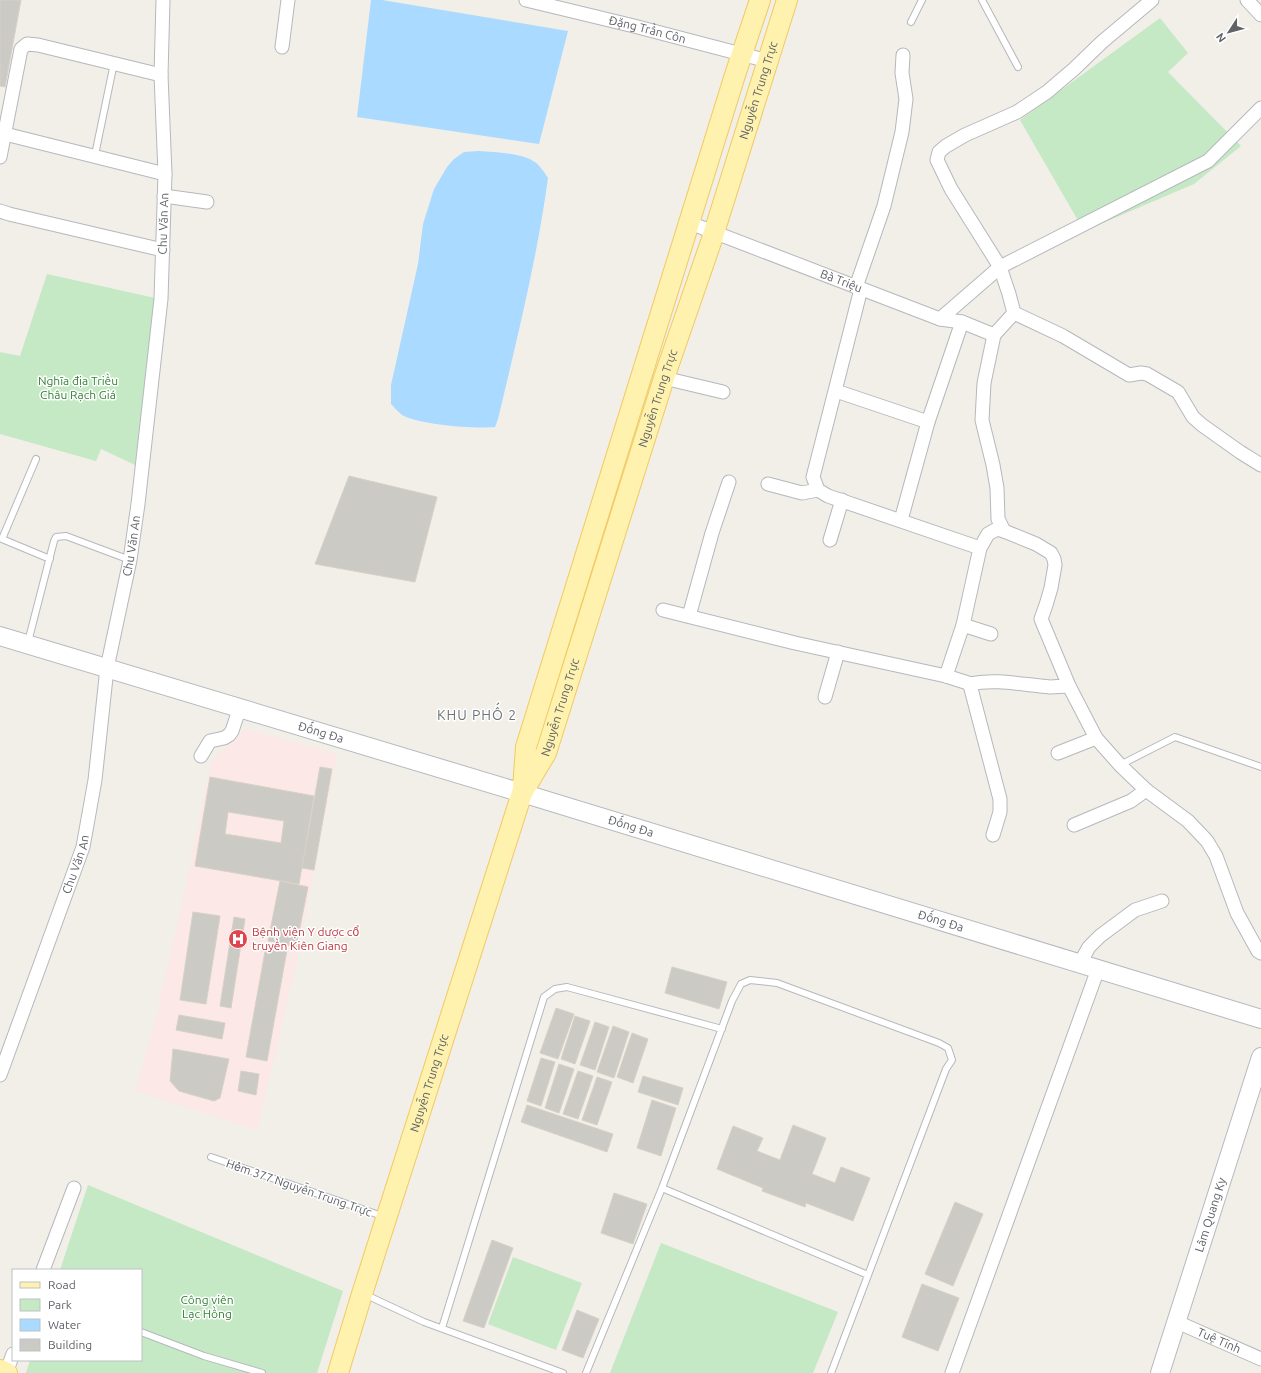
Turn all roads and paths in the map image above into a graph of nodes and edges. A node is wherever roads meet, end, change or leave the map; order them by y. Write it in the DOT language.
graph roads {
  1 [pos="163,0"];
  2 [pos="288,0"];
  3 [pos="530,0"];
  4 [pos="760,0"];
  5 [pos="787,0"];
  6 [pos="922,0"];
  7 [pos="982,0"];
  8 [pos="1152,0"];
  9 [pos="1247,0"];
  10 [pos="1261,15"];
  11 [pos="911,22"];
  12 [pos="282,47"];
  13 [pos="742,54"];
  14 [pos="903,55"];
  15 [pos="768,61"];
  16 [pos="114,63"];
  17 [pos="1018,67"];
  18 [pos="162,75"];
  19 [pos="1261,108"];
  20 [pos="5,134"];
  21 [pos="95,156"];
  22 [pos="0,157"];
  23 [pos="165,174"];
  24 [pos="164,196"];
  25 [pos="207,202"];
  26 [pos="0,211"];
  27 [pos="690,223"];
  28 [pos="714,232"];
  29 [pos="162,250"];
  30 [pos="1000,267"];
  31 [pos="859,288"];
  32 [pos="1014,313"];
  33 [pos="940,319"];
  34 [pos="962,322"];
  35 [pos="994,335"];
  36 [pos="664,378"];
  37 [pos="836,391"];
  38 [pos="723,392"];
  39 [pos="928,422"];
  40 [pos="36,459"];
  41 [pos="1261,465"];
  42 [pos="729,482"];
  43 [pos="768,484"];
  44 [pos="818,490"];
  45 [pos="842,500"];
  46 [pos="900,520"];
  47 [pos="1004,531"];
  48 [pos="830,540"];
  49 [pos="980,548"];
  50 [pos="50,559"];
  51 [pos="130,560"];
  52 [pos="664,610"];
  53 [pos="689,616"];
  54 [pos="963,625"];
  55 [pos="991,634"];
  56 [pos="0,636"];
  57 [pos="28,644"];
  58 [pos="838,652"];
  59 [pos="108,668"];
  60 [pos="946,676"];
  61 [pos="969,684"];
  62 [pos="1069,686"];
  63 [pos="825,697"];
  64 [pos="240,707"];
  65 [pos="1096,738"];
  66 [pos="1058,753"];
  67 [pos="201,756"];
  68 [pos="1120,765"];
  69 [pos="1261,767"];
  70 [pos="1146,790"];
  71 [pos="522,793"];
  72 [pos="1074,825"];
  73 [pos="993,835"];
  74 [pos="1162,901"];
  75 [pos="1261,953"];
  76 [pos="1080,963"];
  77 [pos="1098,968"];
  78 [pos="1261,1019"];
  79 [pos="722,1029"];
  80 [pos="1261,1056"];
  81 [pos="0,1075"];
  82 [pos="211,1157"];
  83 [pos="74,1188"];
  84 [pos="662,1188"];
  85 [pos="386,1218"];
  86 [pos="43,1269"];
  87 [pos="868,1275"];
  88 [pos="362,1294"];
  89 [pos="1177,1322"];
  90 [pos="442,1328"];
  91 [pos="142,1332"];
  92 [pos="12,1357"];
  93 [pos="1261,1359"];
  94 [pos="0,1370"];
  95 [pos="7,1373"];
  96 [pos="262,1373"];
  97 [pos="338,1373"];
  98 [pos="563,1373"];
  99 [pos="586,1373"];
  100 [pos="831,1373"];
  101 [pos="952,1373"];
  102 [pos="1160,1373"];
  1 -- 18 [label="street, Chu Văn An"];
  2 -- 12 [label="street"];
  3 -- 13 [label="street, Đặng Trần Côn"];
  4 -- 13 [label="main road, Nguyễn Trung Trực"];
  5 -- 15 [label="main road, Nguyễn Trung Trực"];
  6 -- 11 [label="lane"];
  7 -- 17 [label="lane"];
  8 -- 30 [label="street"];
  9 -- 10 [label="street"];
  13 -- 15 [label="street, Đặng Trần Côn"];
  13 -- 27 [label="main road, Nguyễn Trung Trực"];
  14 -- 31 [label="street"];
  15 -- 28 [label="main road, Nguyễn Trung Trực"];
  16 -- 18 [label="street"];
  16 -- 20 [label="street"];
  16 -- 21 [label="lane"];
  18 -- 23 [label="street, Chu Văn An"];
  19 -- 30 [label="street"];
  20 -- 21 [label="street"];
  20 -- 22 [label="street"];
  21 -- 23 [label="street"];
  23 -- 24 [label="street, Chu Văn An"];
  24 -- 25 [label="street"];
  24 -- 29 [label="street, Chu Văn An"];
  26 -- 29 [label="street"];
  27 -- 28 [label="street, Bà Triệu"];
  27 -- 71 [label="main road, Nguyễn Trung Trực"];
  28 -- 31 [label="street, Bà Triệu"];
  28 -- 36 [label="main road, Nguyễn Trung Trực"];
  29 -- 51 [label="street, Chu Văn An"];
  30 -- 32 [label="street"];
  30 -- 33 [label="street"];
  31 -- 33 [label="street, Bà Triệu"];
  31 -- 37 [label="street"];
  32 -- 35 [label="street"];
  32 -- 41 [label="street"];
  33 -- 34 [label="street, Bà Triệu"];
  34 -- 35 [label="street, Bà Triệu"];
  34 -- 39 [label="street"];
  35 -- 47 [label="street"];
  36 -- 38 [label="street"];
  36 -- 71 [label="main road, Nguyễn Trung Trực"];
  37 -- 39 [label="street"];
  37 -- 44 [label="street"];
  39 -- 46 [label="street"];
  40 -- 50 [label="lane"];
  42 -- 53 [label="street"];
  43 -- 44 [label="street"];
  44 -- 45 [label="street"];
  45 -- 46 [label="street"];
  45 -- 48 [label="street"];
  46 -- 49 [label="street"];
  47 -- 49 [label="street"];
  47 -- 62 [label="street"];
  49 -- 54 [label="street"];
  50 -- 51 [label="lane"];
  50 -- 57 [label="lane"];
  51 -- 59 [label="street, Chu Văn An"];
  52 -- 53 [label="street"];
  53 -- 58 [label="street"];
  54 -- 55 [label="street"];
  54 -- 60 [label="street"];
  56 -- 57 [label="street, Đống Đa"];
  57 -- 59 [label="street, Đống Đa"];
  58 -- 60 [label="street"];
  58 -- 63 [label="street"];
  59 -- 64 [label="street, Đống Đa"];
  59 -- 81 [label="street, Chu Văn An"];
  60 -- 61 [label="street"];
  61 -- 62 [label="street"];
  61 -- 73 [label="street"];
  62 -- 65 [label="street"];
  64 -- 67 [label="street"];
  64 -- 71 [label="street, Đống Đa"];
  65 -- 66 [label="street"];
  65 -- 68 [label="street"];
  68 -- 69 [label="lane"];
  68 -- 70 [label="street"];
  70 -- 72 [label="street"];
  70 -- 75 [label="street"];
  71 -- 76 [label="street, Đống Đa"];
  71 -- 85 [label="main road, Nguyễn Trung Trực"];
  74 -- 76 [label="street"];
  76 -- 77 [label="street, Đống Đa"];
  77 -- 78 [label="street, Đống Đa"];
  77 -- 101 [label="street"];
  79 -- 84 [label="lane"];
  79 -- 87 [label="lane"];
  79 -- 90 [label="lane"];
  80 -- 89 [label="street, Lâm Quang Ky"];
  82 -- 85 [label="lane, Hẻm 377 Nguyễn Trung Trực"];
  83 -- 86 [label="street"];
  84 -- 87 [label="lane"];
  84 -- 99 [label="lane"];
  85 -- 88 [label="main road, Nguyễn Trung Trực"];
  87 -- 100 [label="lane"];
  88 -- 90 [label="lane"];
  88 -- 97 [label="main road, Nguyễn Trung Trực"];
  89 -- 93 [label="street, Tuệ Tĩnh"];
  89 -- 102 [label="street, Lâm Quang Ky"];
  90 -- 98 [label="lane"];
  91 -- 96 [label="lane"];
  92 -- 95 [label="street"];
  94 -- 95 [label="main road"];
}
